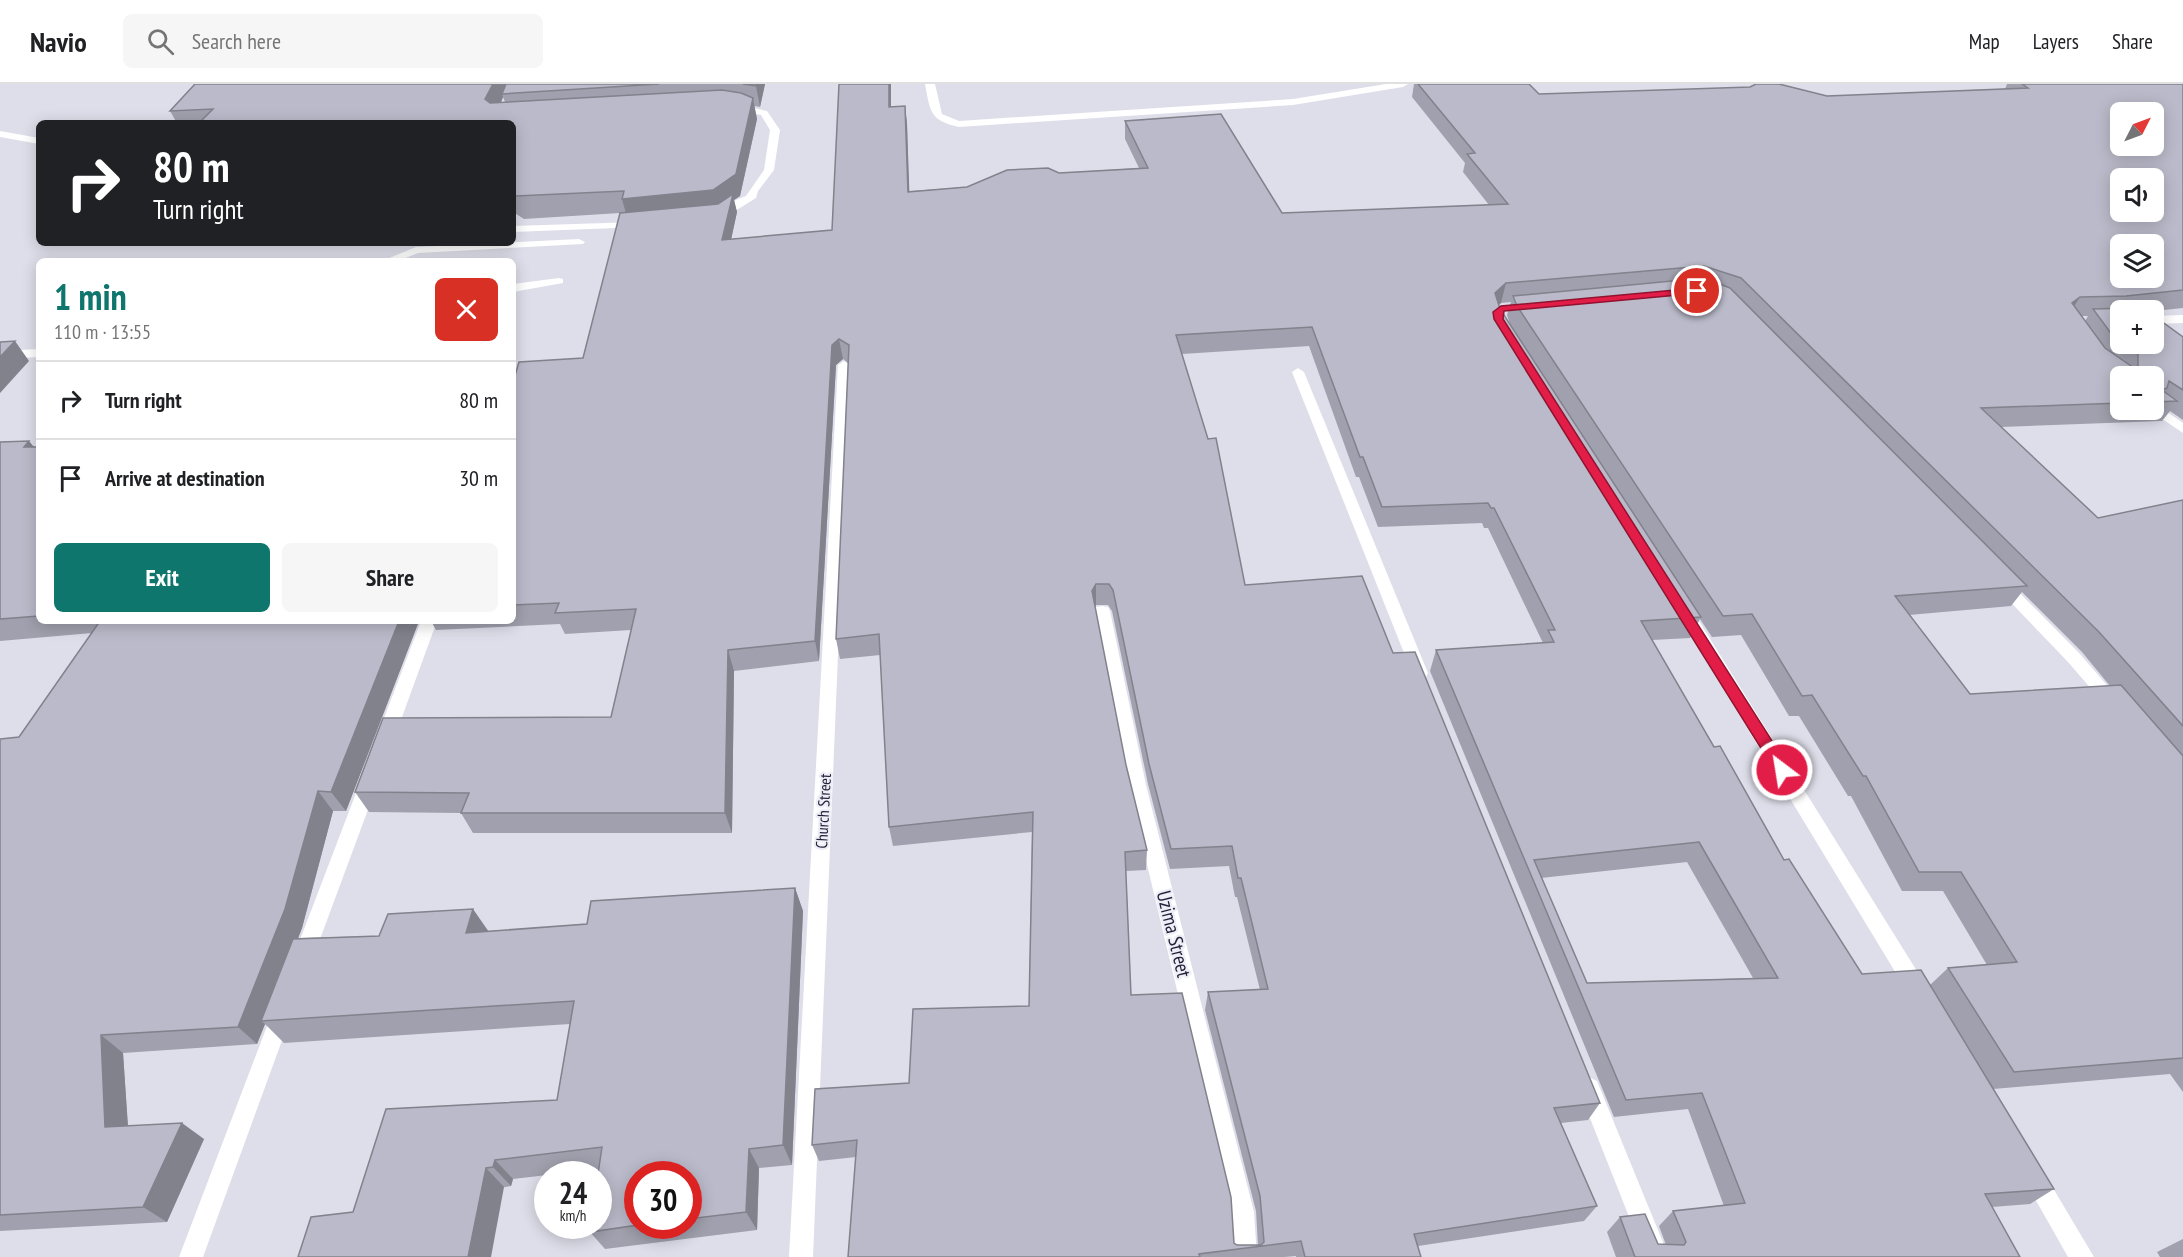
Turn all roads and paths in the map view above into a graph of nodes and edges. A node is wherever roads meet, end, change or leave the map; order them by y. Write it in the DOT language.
graph roads {
  1 [pos="930,84"];
  2 [pos="1403,84"];
  3 [pos="727,106"];
  4 [pos="0,134"];
  5 [pos="36,140"];
  6 [pos="711,219"];
  7 [pos="643,225"];
  8 [pos="516,229"];
  9 [pos="579,242"];
  10 [pos="516,245"];
  11 [pos="498,246"];
  12 [pos="396,258"];
  13 [pos="559,281"];
  14 [pos="516,288"];
  15 [pos="2183,318"];
  16 [pos="2164,319"];
  17 [pos="36,352"];
  18 [pos="0,355"];
  19 [pos="844,365"];
  20 [pos="1298,372"];
  21 [pos="2164,415"];
  22 [pos="2183,429"];
  23 [pos="1991,573"];
  24 [pos="1676,598"];
  25 [pos="1102,611"];
  26 [pos="428,624"];
  27 [pos="1428,693"];
  28 [pos="2121,712"];
  29 [pos="296,978"];
  30 [pos="287,1000"];
  31 [pos="1926,1003"];
  32 [pos="1581,1069"];
  33 [pos="2020,1155"];
  34 [pos="191,1257"];
  35 [pos="801,1257"];
  36 [pos="1245,1257"];
  37 [pos="1657,1257"];
  38 [pos="2082,1257"];
  1 -- 2 [label="street"];
  3 -- 6 [label="street"];
  4 -- 5 [label="street"];
  7 -- 8 [label="street"];
  9 -- 10 [label="street"];
  11 -- 12 [label="street"];
  13 -- 14 [label="street"];
  15 -- 16 [label="street"];
  17 -- 18 [label="street"];
  19 -- 35 [label="street, Church Street"];
  20 -- 27 [label="street"];
  21 -- 22 [label="street"];
  23 -- 28 [label="street"];
  24 -- 31 [label="street"];
  25 -- 36 [label="street, Uzima Street"];
  26 -- 29 [label="street"];
  30 -- 34 [label="street"];
  32 -- 37 [label="street"];
  33 -- 38 [label="street"];
}
